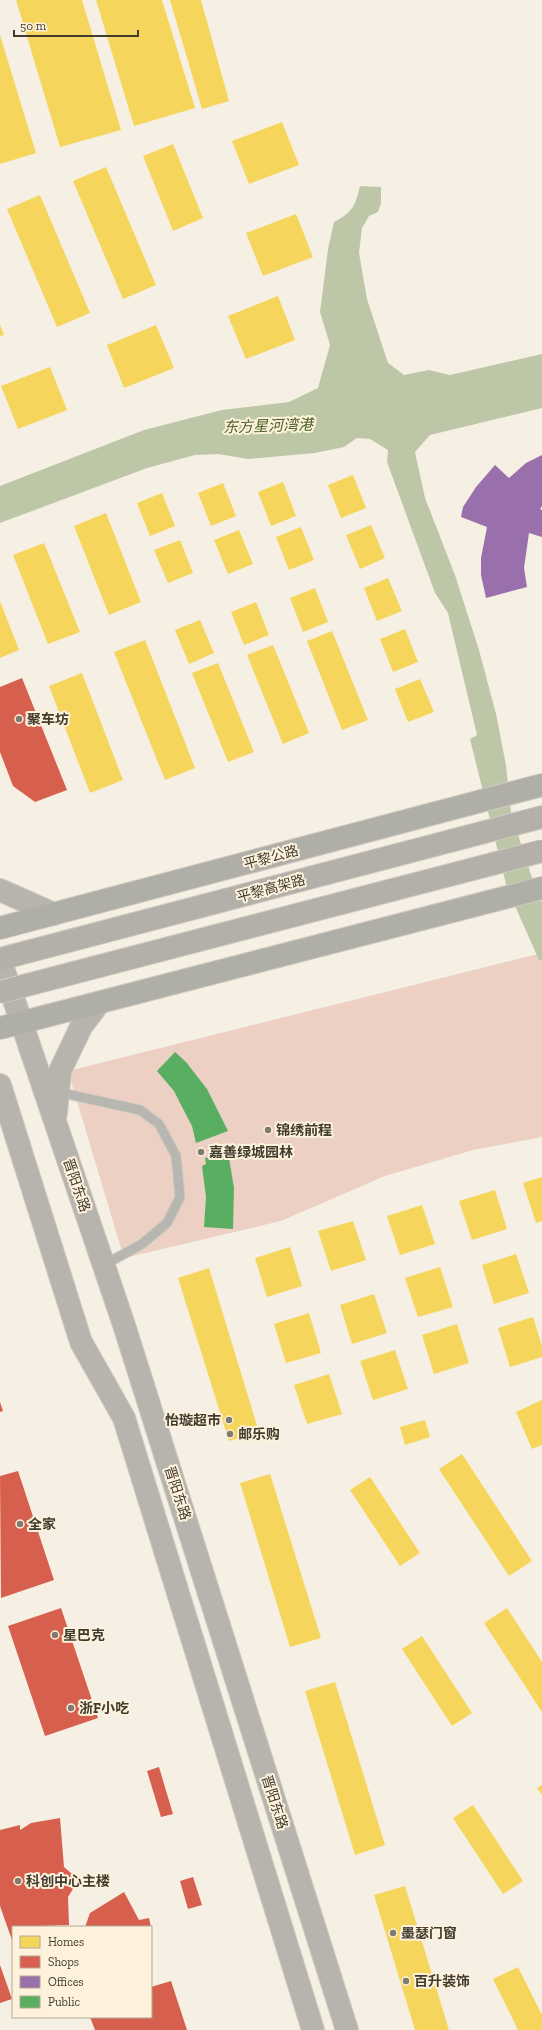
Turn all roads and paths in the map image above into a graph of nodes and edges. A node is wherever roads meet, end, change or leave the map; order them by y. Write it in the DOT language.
graph roads {
  1 [pos="532,788"];
  2 [pos="542,817"];
  3 [pos="542,851"];
  4 [pos="542,888"];
  5 [pos="0,890"];
  6 [pos="54,914"];
  7 [pos="0,928"];
  8 [pos="0,959"];
  9 [pos="0,992"];
  10 [pos="99,1004"];
  11 [pos="22,1024"];
  12 [pos="0,1028"];
  13 [pos="0,1085"];
  14 [pos="58,1092"];
  15 [pos="6,1114"];
  16 [pos="55,1121"];
  17 [pos="104,1265"];
  18 [pos="313,2030"];
  19 [pos="347,2030"];
  1 -- 6 [label="main road, 平黎公路"];
  2 -- 8 [label="highway, 平黎高架路"];
  3 -- 9 [label="highway, bridge"];
  4 -- 10 [label="main road"];
  5 -- 6 [label="main road"];
  6 -- 7 [label="main road, 平黎公路"];
  8 -- 11 [label="main road, 晋阳东路"];
  10 -- 11 [label="main road"];
  10 -- 14 [label="main road"];
  11 -- 12 [label="main road"];
  11 -- 16 [label="main road, 晋阳东路"];
  13 -- 15 [label="main road, 晋阳东路"];
  14 -- 16 [label="main road"];
  14 -- 17 [label="lane"];
  15 -- 18 [label="main road, 晋阳东路"];
  16 -- 17 [label="main road, 晋阳东路"];
  17 -- 19 [label="main road, 晋阳东路"];
}
